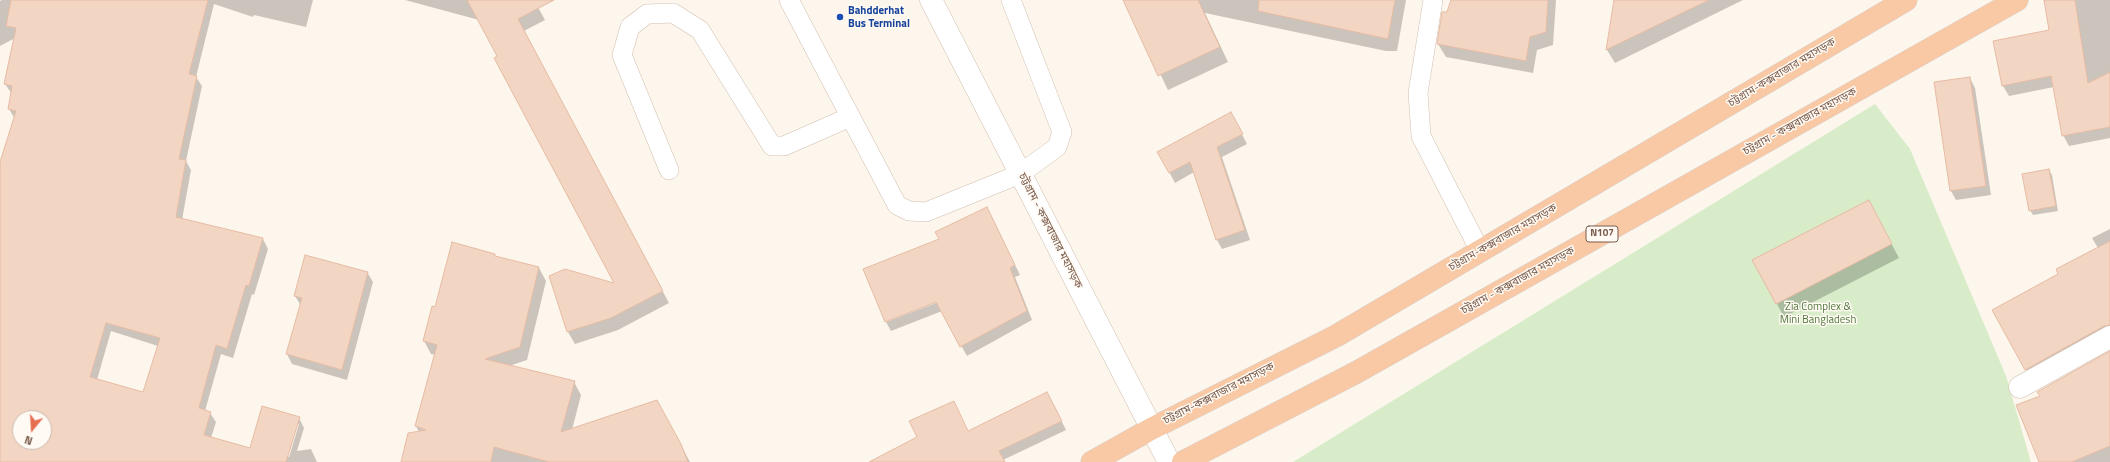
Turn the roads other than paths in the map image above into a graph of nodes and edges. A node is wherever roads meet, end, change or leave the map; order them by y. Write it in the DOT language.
graph roads {
  1 [pos="789,0"];
  2 [pos="931,0"];
  3 [pos="1011,0"];
  4 [pos="1434,0"];
  5 [pos="1906,0"];
  6 [pos="2017,0"];
  7 [pos="850,117"];
  8 [pos="669,170"];
  9 [pos="1020,174"];
  10 [pos="1480,251"];
  11 [pos="2110,337"];
  12 [pos="2020,386"];
  13 [pos="1151,429"];
  14 [pos="1092,462"];
  15 [pos="1169,462"];
  16 [pos="1183,462"];
  1 -- 7 [label="lane"];
  2 -- 9 [label="street, চট্টগ্রাম - কক্সবাজার মহাসড়ক"];
  3 -- 9 [label="lane"];
  4 -- 10 [label="lane"];
  5 -- 10 [label="highway, চট্টগ্রাম-কক্সবাজার মহাসড়ক"];
  6 -- 16 [label="highway, চট্টগ্রাম - কক্সবাজার মহাসড়ক / N107"];
  7 -- 8 [label="lane"];
  7 -- 9 [label="lane"];
  9 -- 13 [label="street, চট্টগ্রাম - কক্সবাজার মহাসড়ক"];
  10 -- 13 [label="highway, চট্টগ্রাম-কক্সবাজার মহাসড়ক"];
  11 -- 12 [label="street"];
  13 -- 14 [label="highway, চট্টগ্রাম-কক্সবাজার মহাসড়ক"];
  13 -- 15 [label="street, চট্টগ্রাম - কক্সবাজার মহাসড়ক"];
}
